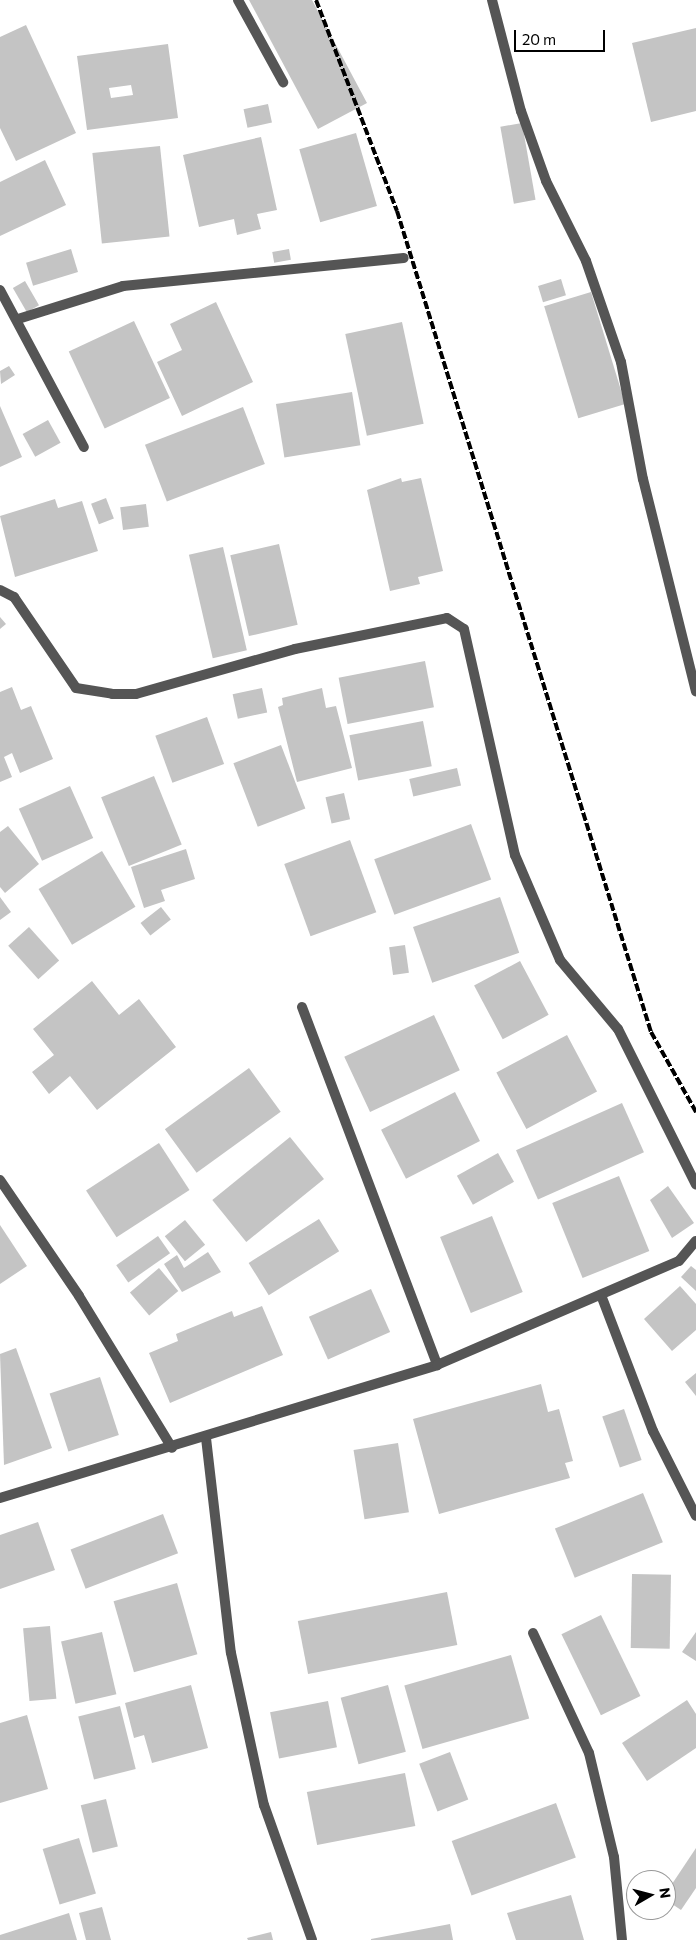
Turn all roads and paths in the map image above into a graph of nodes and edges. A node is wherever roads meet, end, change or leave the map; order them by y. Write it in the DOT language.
graph roads {
  1 [pos="238,0"];
  2 [pos="492,0"];
  3 [pos="282,82"];
  4 [pos="404,258"];
  5 [pos="0,290"];
  6 [pos="18,319"];
  7 [pos="84,447"];
  8 [pos="0,590"];
  9 [pos="696,691"];
  10 [pos="302,1007"];
  11 [pos="0,1180"];
  12 [pos="696,1185"];
  13 [pos="696,1241"];
  14 [pos="601,1294"];
  15 [pos="436,1365"];
  16 [pos="206,1438"];
  17 [pos="172,1448"];
  18 [pos="0,1498"];
  19 [pos="696,1516"];
  20 [pos="534,1632"];
  21 [pos="312,1940"];
  22 [pos="622,1940"];
  1 -- 3 [label="street"];
  2 -- 9 [label="street"];
  4 -- 6 [label="street"];
  5 -- 6 [label="street"];
  6 -- 7 [label="street"];
  8 -- 12 [label="street"];
  10 -- 15 [label="street"];
  11 -- 17 [label="street"];
  13 -- 14 [label="street"];
  14 -- 15 [label="street"];
  14 -- 19 [label="street"];
  15 -- 16 [label="street"];
  16 -- 17 [label="street"];
  16 -- 21 [label="street"];
  17 -- 18 [label="street"];
  20 -- 22 [label="street"];
}
